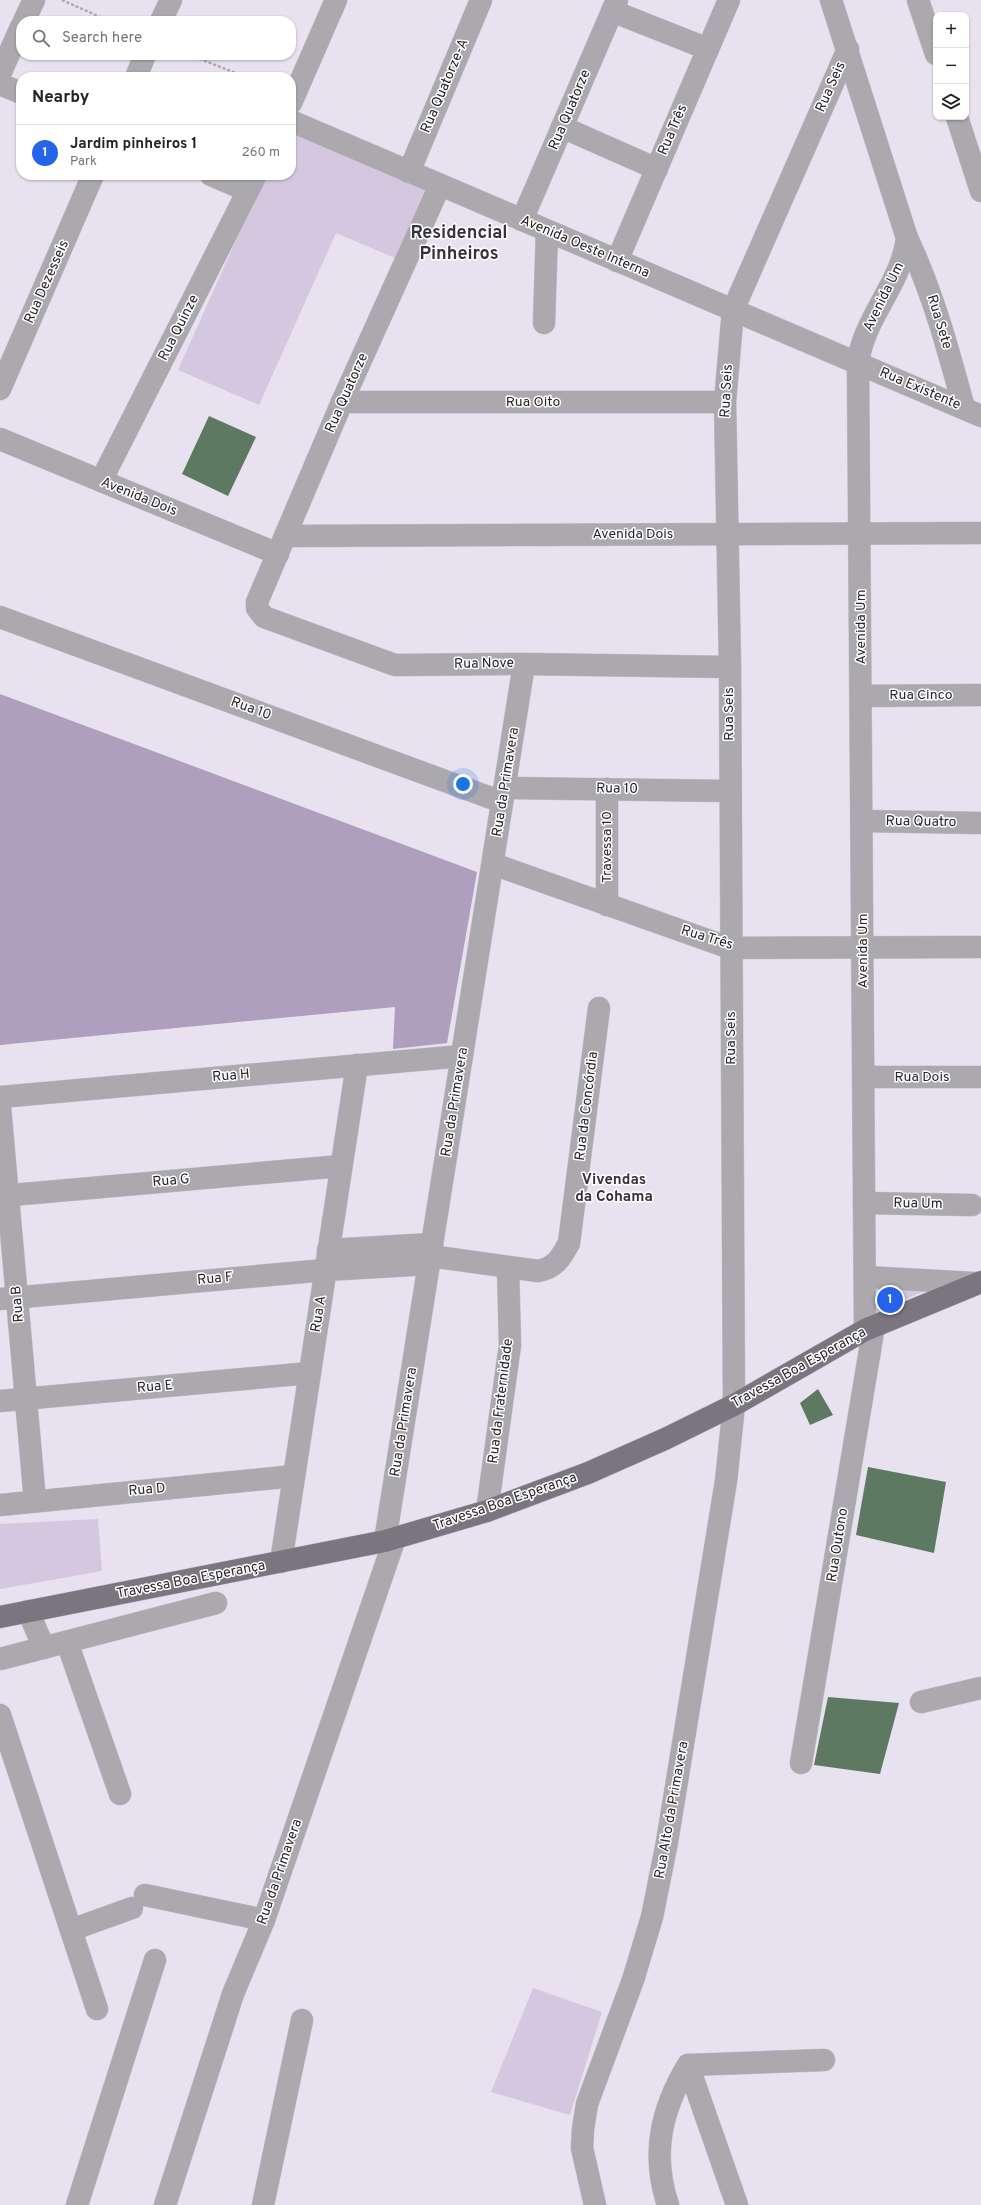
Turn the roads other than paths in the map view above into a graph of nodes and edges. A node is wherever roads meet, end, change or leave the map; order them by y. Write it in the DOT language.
graph roads {
  1 [pos="34,0"];
  2 [pos="171,0"];
  3 [pos="336,0"];
  4 [pos="481,0"];
  5 [pos="729,0"];
  6 [pos="831,0"];
  7 [pos="918,0"];
  8 [pos="615,6"];
  9 [pos="26,16"];
  10 [pos="163,16"];
  11 [pos="16,38"];
  12 [pos="934,48"];
  13 [pos="708,49"];
  14 [pos="848,49"];
  15 [pos="143,60"];
  16 [pos="138,72"];
  17 [pos="0,74"];
  18 [pos="0,84"];
  19 [pos="16,91"];
  20 [pos="296,92"];
  21 [pos="958,120"];
  22 [pos="296,123"];
  23 [pos="562,128"];
  24 [pos="657,169"];
  25 [pos="409,172"];
  26 [pos="91,180"];
  27 [pos="237,180"];
  28 [pos="252,183"];
  29 [pos="440,185"];
  30 [pos="981,191"];
  31 [pos="522,220"];
  32 [pos="547,231"];
  33 [pos="907,238"];
  34 [pos="617,261"];
  35 [pos="733,310"];
  36 [pos="544,323"];
  37 [pos="858,364"];
  38 [pos="0,389"];
  39 [pos="342,402"];
  40 [pos="725,402"];
  41 [pos="973,412"];
  42 [pos="0,440"];
  43 [pos="101,481"];
  44 [pos="728,533"];
  45 [pos="981,533"];
  46 [pos="860,534"];
  47 [pos="282,545"];
  48 [pos="257,602"];
  49 [pos="0,617"];
  50 [pos="524,664"];
  51 [pos="730,667"];
  52 [pos="981,695"];
  53 [pos="861,696"];
  54 [pos="607,789"];
  55 [pos="729,791"];
  56 [pos="504,795"];
  57 [pos="862,821"];
  58 [pos="981,823"];
  59 [pos="493,864"];
  60 [pos="607,905"];
  61 [pos="981,947"];
  62 [pos="730,948"];
  63 [pos="863,948"];
  64 [pos="599,1008"];
  65 [pos="462,1056"];
  66 [pos="356,1065"];
  67 [pos="864,1077"];
  68 [pos="981,1077"];
  69 [pos="0,1097"];
  70 [pos="0,1107"];
  71 [pos="341,1166"];
  72 [pos="4,1195"];
  73 [pos="864,1203"];
  74 [pos="972,1205"];
  75 [pos="431,1255"];
  76 [pos="327,1260"];
  77 [pos="508,1268"];
  78 [pos="865,1277"];
  79 [pos="977,1283"];
  80 [pos="9,1298"];
  81 [pos="870,1328"];
  82 [pos="310,1373"];
  83 [pos="26,1398"];
  84 [pos="0,1401"];
  85 [pos="734,1405"];
  86 [pos="294,1476"];
  87 [pos="35,1501"];
  88 [pos="0,1505"];
  89 [pos="487,1511"];
  90 [pos="390,1539"];
  91 [pos="281,1562"];
  92 [pos="216,1603"];
  93 [pos="28,1611"];
  94 [pos="0,1617"];
  95 [pos="67,1642"];
  96 [pos="44,1648"];
  97 [pos="0,1659"];
  98 [pos="980,1694"];
  99 [pos="921,1702"];
  100 [pos="0,1715"];
  101 [pos="801,1763"];
  102 [pos="120,1794"];
  103 [pos="264,1920"];
  104 [pos="71,1930"];
  105 [pos="155,1960"];
  106 [pos="96,2009"];
  107 [pos="302,2020"];
  108 [pos="824,2060"];
  109 [pos="688,2065"];
  110 [pos="77,2205"];
  111 [pos="165,2205"];
  112 [pos="263,2205"];
  113 [pos="595,2205"];
  114 [pos="668,2205"];
  115 [pos="737,2205"];
  1 -- 9 [label="street"];
  2 -- 10 [label="street"];
  3 -- 20 [label="street"];
  4 -- 25 [label="street, Rua Quatorze-A"];
  5 -- 13 [label="street, Rua Três"];
  6 -- 14 [label="street, Avenida Um"];
  7 -- 12 [label="street"];
  8 -- 13 [label="street"];
  8 -- 23 [label="street, Rua Quatorze"];
  11 -- 17 [label="street"];
  13 -- 24 [label="street, Rua Três"];
  14 -- 33 [label="street, Avenida Um"];
  14 -- 35 [label="street, Rua Seis"];
  15 -- 16 [label="street"];
  18 -- 19 [label="street"];
  21 -- 30 [label="street"];
  22 -- 25 [label="street, Avenida Oeste Interna"];
  23 -- 24 [label="street"];
  23 -- 31 [label="street, Rua Quatorze"];
  24 -- 34 [label="street, Rua Três"];
  25 -- 29 [label="street, Avenida Oeste Interna"];
  26 -- 38 [label="street, Rua Dezesseis"];
  27 -- 28 [label="street"];
  28 -- 43 [label="street, Rua Quinze"];
  29 -- 31 [label="street, Avenida Oeste Interna"];
  29 -- 39 [label="street, Rua Quatorze"];
  31 -- 32 [label="street, Avenida Oeste Interna"];
  32 -- 34 [label="street, Avenida Oeste Interna"];
  32 -- 36 [label="street"];
  33 -- 37 [label="street, Avenida Um"];
  33 -- 41 [label="street, Rua Sete"];
  34 -- 35 [label="street, Avenida Oeste Interna"];
  35 -- 37 [label="street, Avenida Oeste Interna"];
  35 -- 40 [label="street, Rua Seis"];
  37 -- 41 [label="street, Rua Existente"];
  37 -- 46 [label="street, Avenida Um"];
  39 -- 40 [label="street, Rua Oito"];
  39 -- 47 [label="street, Rua Quatorze"];
  40 -- 44 [label="street, Rua Seis"];
  42 -- 43 [label="street, Avenida Dois"];
  43 -- 47 [label="street, Avenida Dois"];
  44 -- 46 [label="street, Avenida Dois"];
  44 -- 47 [label="street, Avenida Dois"];
  44 -- 51 [label="street, Rua Seis"];
  45 -- 46 [label="street, Avenida Dois"];
  46 -- 53 [label="street, Avenida Um"];
  47 -- 48 [label="street, Rua Quatorze"];
  48 -- 50 [label="street, Rua Nove"];
  49 -- 56 [label="street, Rua 10"];
  50 -- 51 [label="street, Rua Nove"];
  50 -- 56 [label="street, Rua da Primavera"];
  51 -- 55 [label="street, Rua Seis"];
  52 -- 53 [label="street, Rua Cinco"];
  53 -- 57 [label="street, Avenida Um"];
  54 -- 55 [label="street, Rua 10"];
  54 -- 56 [label="street, Rua 10"];
  54 -- 60 [label="street, Travessa 10"];
  55 -- 62 [label="street, Rua Seis"];
  56 -- 59 [label="street, Rua da Primavera"];
  57 -- 58 [label="street, Rua Quatro"];
  57 -- 63 [label="street, Avenida Um"];
  59 -- 60 [label="street, Rua Três"];
  59 -- 65 [label="street, Rua da Primavera"];
  60 -- 62 [label="street, Rua Três"];
  61 -- 63 [label="street, Rua Três"];
  62 -- 63 [label="street, Rua Três"];
  62 -- 85 [label="street, Rua Seis"];
  63 -- 67 [label="street, Avenida Um"];
  64 -- 77 [label="street, Rua da Concórdia"];
  65 -- 66 [label="street, Rua H"];
  65 -- 75 [label="street, Rua da Primavera"];
  66 -- 69 [label="street, Rua H"];
  66 -- 71 [label="street, Rua A"];
  67 -- 68 [label="street, Rua Dois"];
  67 -- 73 [label="street, Avenida Um"];
  70 -- 72 [label="street, Rua B"];
  71 -- 72 [label="street, Rua G"];
  71 -- 76 [label="street, Rua A"];
  72 -- 80 [label="street, Rua B"];
  73 -- 74 [label="street, Rua Um"];
  73 -- 78 [label="street, Avenida Um"];
  75 -- 76 [label="street, Rua F"];
  75 -- 77 [label="street, Rua da Concórdia"];
  75 -- 90 [label="street, Rua da Primavera"];
  76 -- 80 [label="street, Rua F"];
  76 -- 82 [label="street, Rua A"];
  77 -- 89 [label="street, Rua da Fraternidade"];
  78 -- 79 [label="street"];
  78 -- 81 [label="street, Avenida Um"];
  79 -- 81 [label="main road, Travessa Boa Esperança"];
  80 -- 83 [label="street, Rua B"];
  81 -- 85 [label="main road, Travessa Boa Esperança"];
  81 -- 101 [label="street, Rua Outono"];
  82 -- 83 [label="street, Rua E"];
  82 -- 86 [label="street, Rua A"];
  83 -- 84 [label="street, Rua E"];
  83 -- 87 [label="street, Rua B"];
  85 -- 89 [label="main road, Travessa Boa Esperança"];
  85 -- 113 [label="street, Rua Alto da Primavera"];
  86 -- 87 [label="street, Rua D"];
  86 -- 91 [label="street, Rua A"];
  87 -- 88 [label="street, Rua D"];
  89 -- 90 [label="main road, Travessa Boa Esperança"];
  90 -- 91 [label="main road, Travessa Boa Esperança"];
  90 -- 103 [label="street, Rua da Primavera"];
  91 -- 93 [label="main road, Travessa Boa Esperança"];
  92 -- 95 [label="street"];
  93 -- 94 [label="main road, Travessa Boa Esperança"];
  93 -- 96 [label="street"];
  95 -- 96 [label="street"];
  95 -- 102 [label="street"];
  96 -- 97 [label="street"];
  98 -- 99 [label="street"];
  100 -- 104 [label="street"];
  103 -- 104 [label="street"];
  103 -- 111 [label="street, Rua da Primavera"];
  104 -- 106 [label="street"];
  105 -- 110 [label="street"];
  107 -- 112 [label="street"];
  108 -- 109 [label="street"];
  109 -- 114 [label="street"];
  109 -- 115 [label="street"];
}
